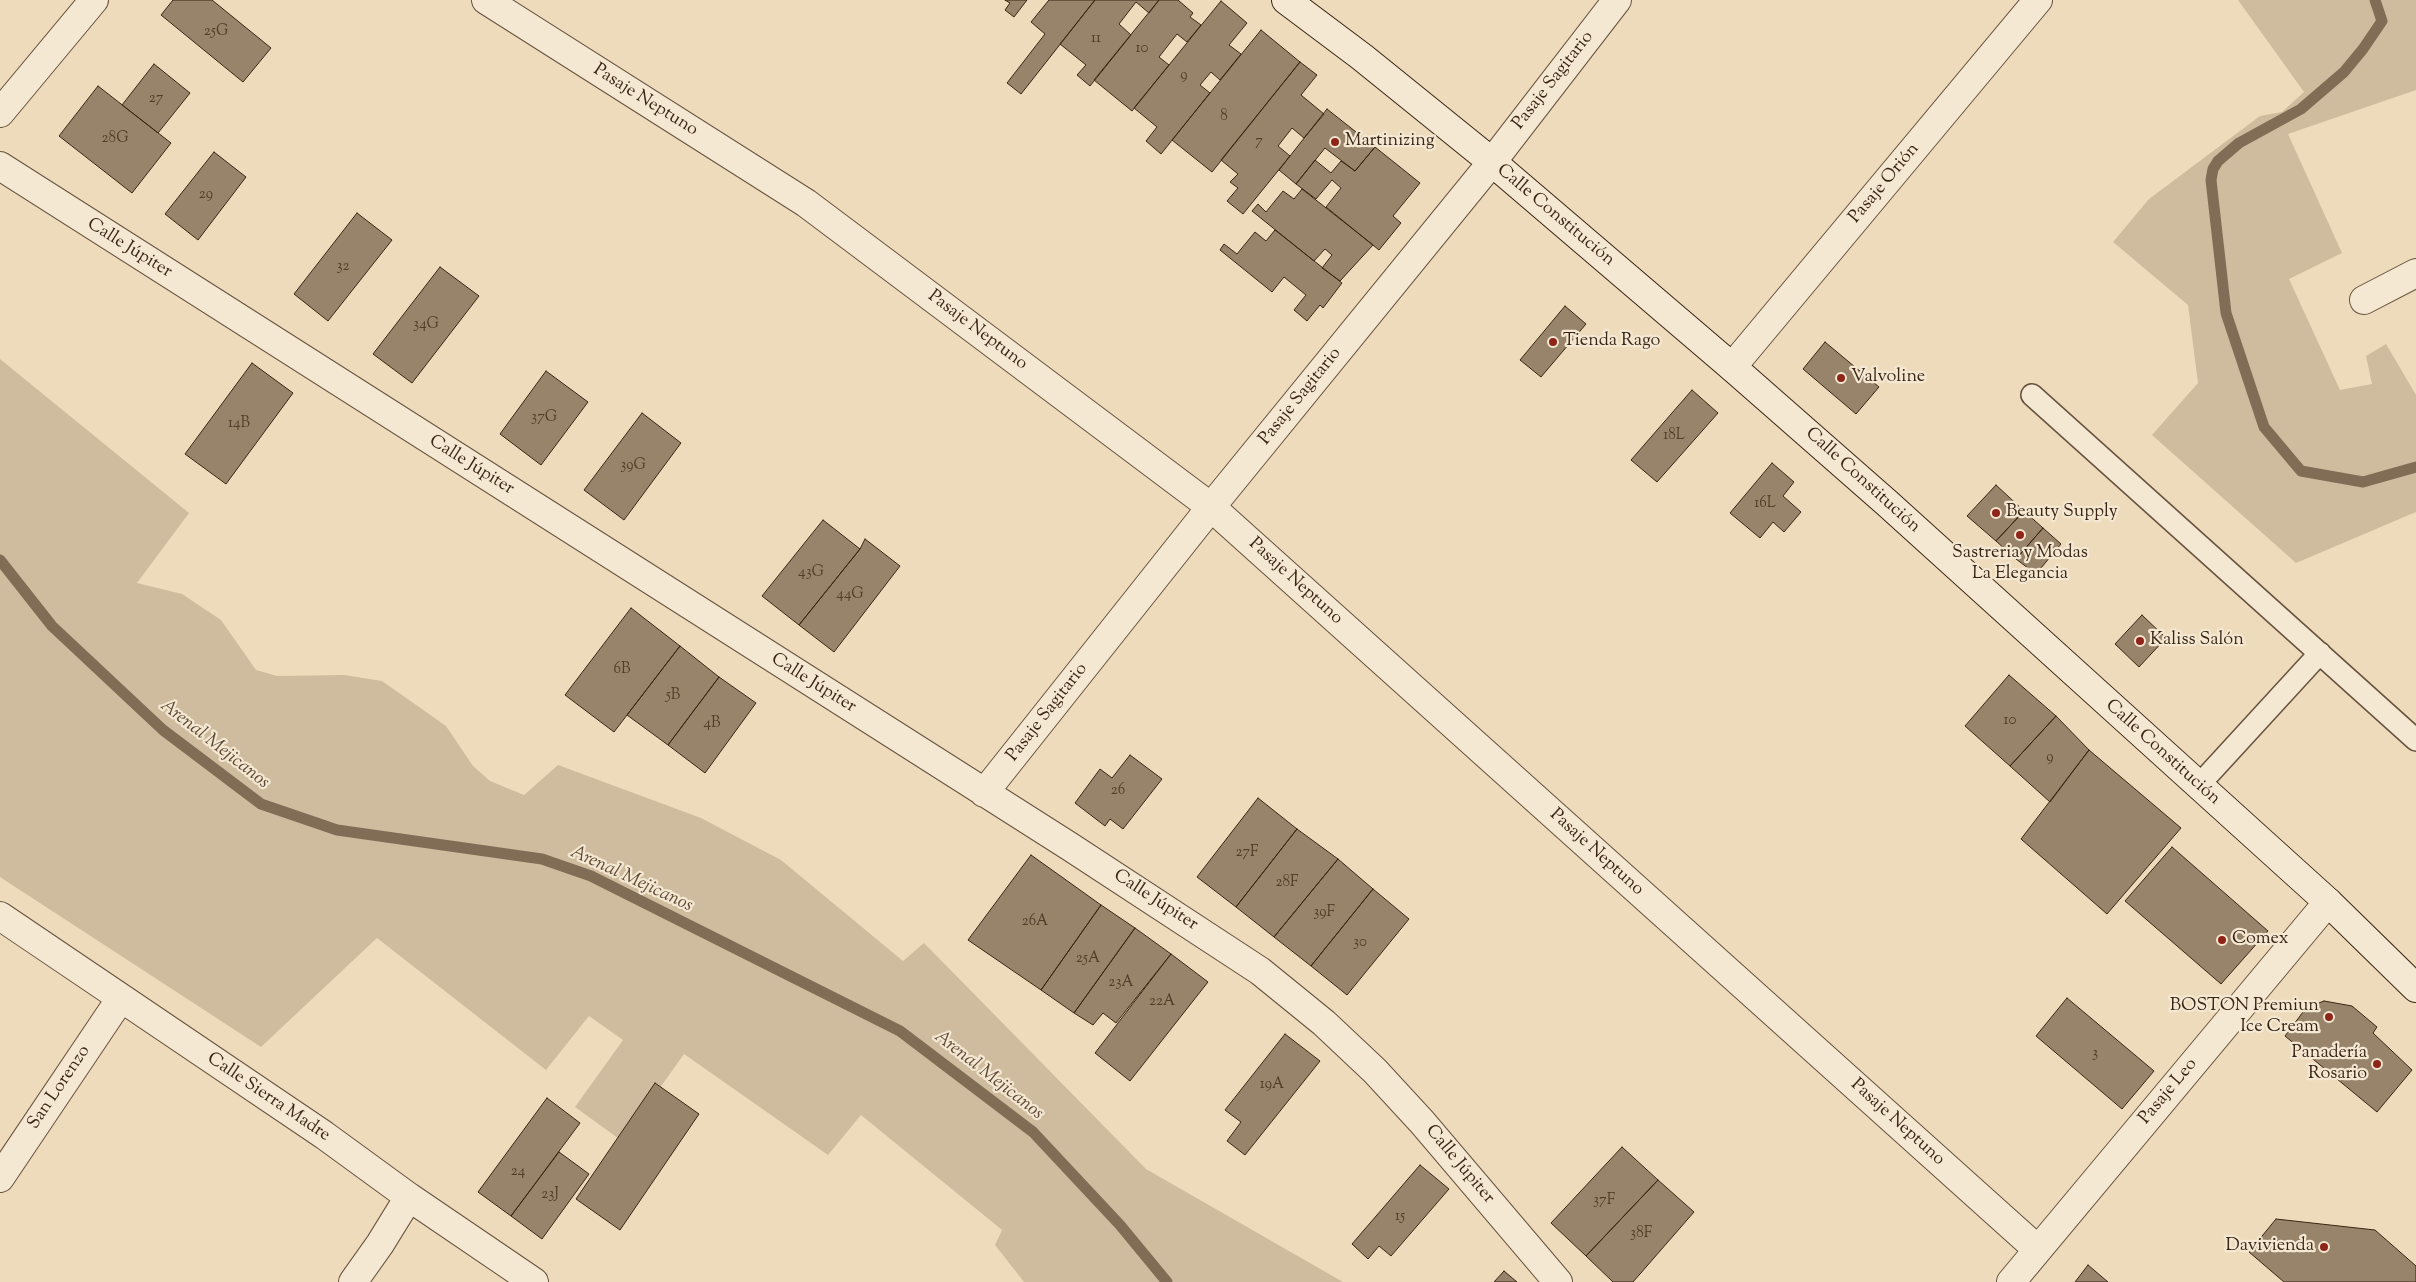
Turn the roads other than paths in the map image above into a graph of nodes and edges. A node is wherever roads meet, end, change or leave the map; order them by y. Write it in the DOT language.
graph roads {
  1 [pos="94,0"];
  2 [pos="486,0"];
  3 [pos="1286,0"];
  4 [pos="1617,0"];
  5 [pos="2038,0"];
  6 [pos="0,113"];
  7 [pos="1492,162"];
  8 [pos="0,166"];
  9 [pos="2416,273"];
  10 [pos="2364,300"];
  11 [pos="1732,367"];
  12 [pos="2032,395"];
  13 [pos="1211,507"];
  14 [pos="2320,653"];
  15 [pos="2416,740"];
  16 [pos="2198,786"];
  17 [pos="984,793"];
  18 [pos="2328,902"];
  19 [pos="0,916"];
  20 [pos="2416,988"];
  21 [pos="121,998"];
  22 [pos="0,1178"];
  23 [pos="408,1197"];
  24 [pos="2037,1249"];
  25 [pos="353,1282"];
  26 [pos="534,1282"];
  27 [pos="1558,1282"];
  28 [pos="2011,1282"];
  1 -- 6 [label="street"];
  2 -- 13 [label="street, Pasaje Neptuno"];
  3 -- 7 [label="street, Calle Constitución"];
  4 -- 7 [label="street, Pasaje Sagitario"];
  5 -- 11 [label="street, Pasaje Orión"];
  7 -- 11 [label="street, Calle Constitución"];
  7 -- 13 [label="street, Pasaje Sagitario"];
  8 -- 17 [label="street, Calle Júpiter"];
  9 -- 10 [label="street"];
  11 -- 16 [label="street, Calle Constitución"];
  12 -- 14 [label="lane"];
  13 -- 17 [label="street, Pasaje Sagitario"];
  13 -- 24 [label="street, Pasaje Neptuno"];
  14 -- 15 [label="lane"];
  14 -- 16 [label="lane"];
  16 -- 18 [label="street, Calle Constitución"];
  17 -- 27 [label="street, Calle Júpiter"];
  18 -- 20 [label="street, Calle Constitución"];
  18 -- 24 [label="street, Pasaje Leo"];
  19 -- 21 [label="street, Calle Sierra Madre"];
  21 -- 22 [label="street, San Lorenzo"];
  21 -- 23 [label="street, Calle Sierra Madre"];
  23 -- 25 [label="street"];
  23 -- 26 [label="street, Calle Sierra Madre"];
  24 -- 28 [label="street, Pasaje Leo"];
}
